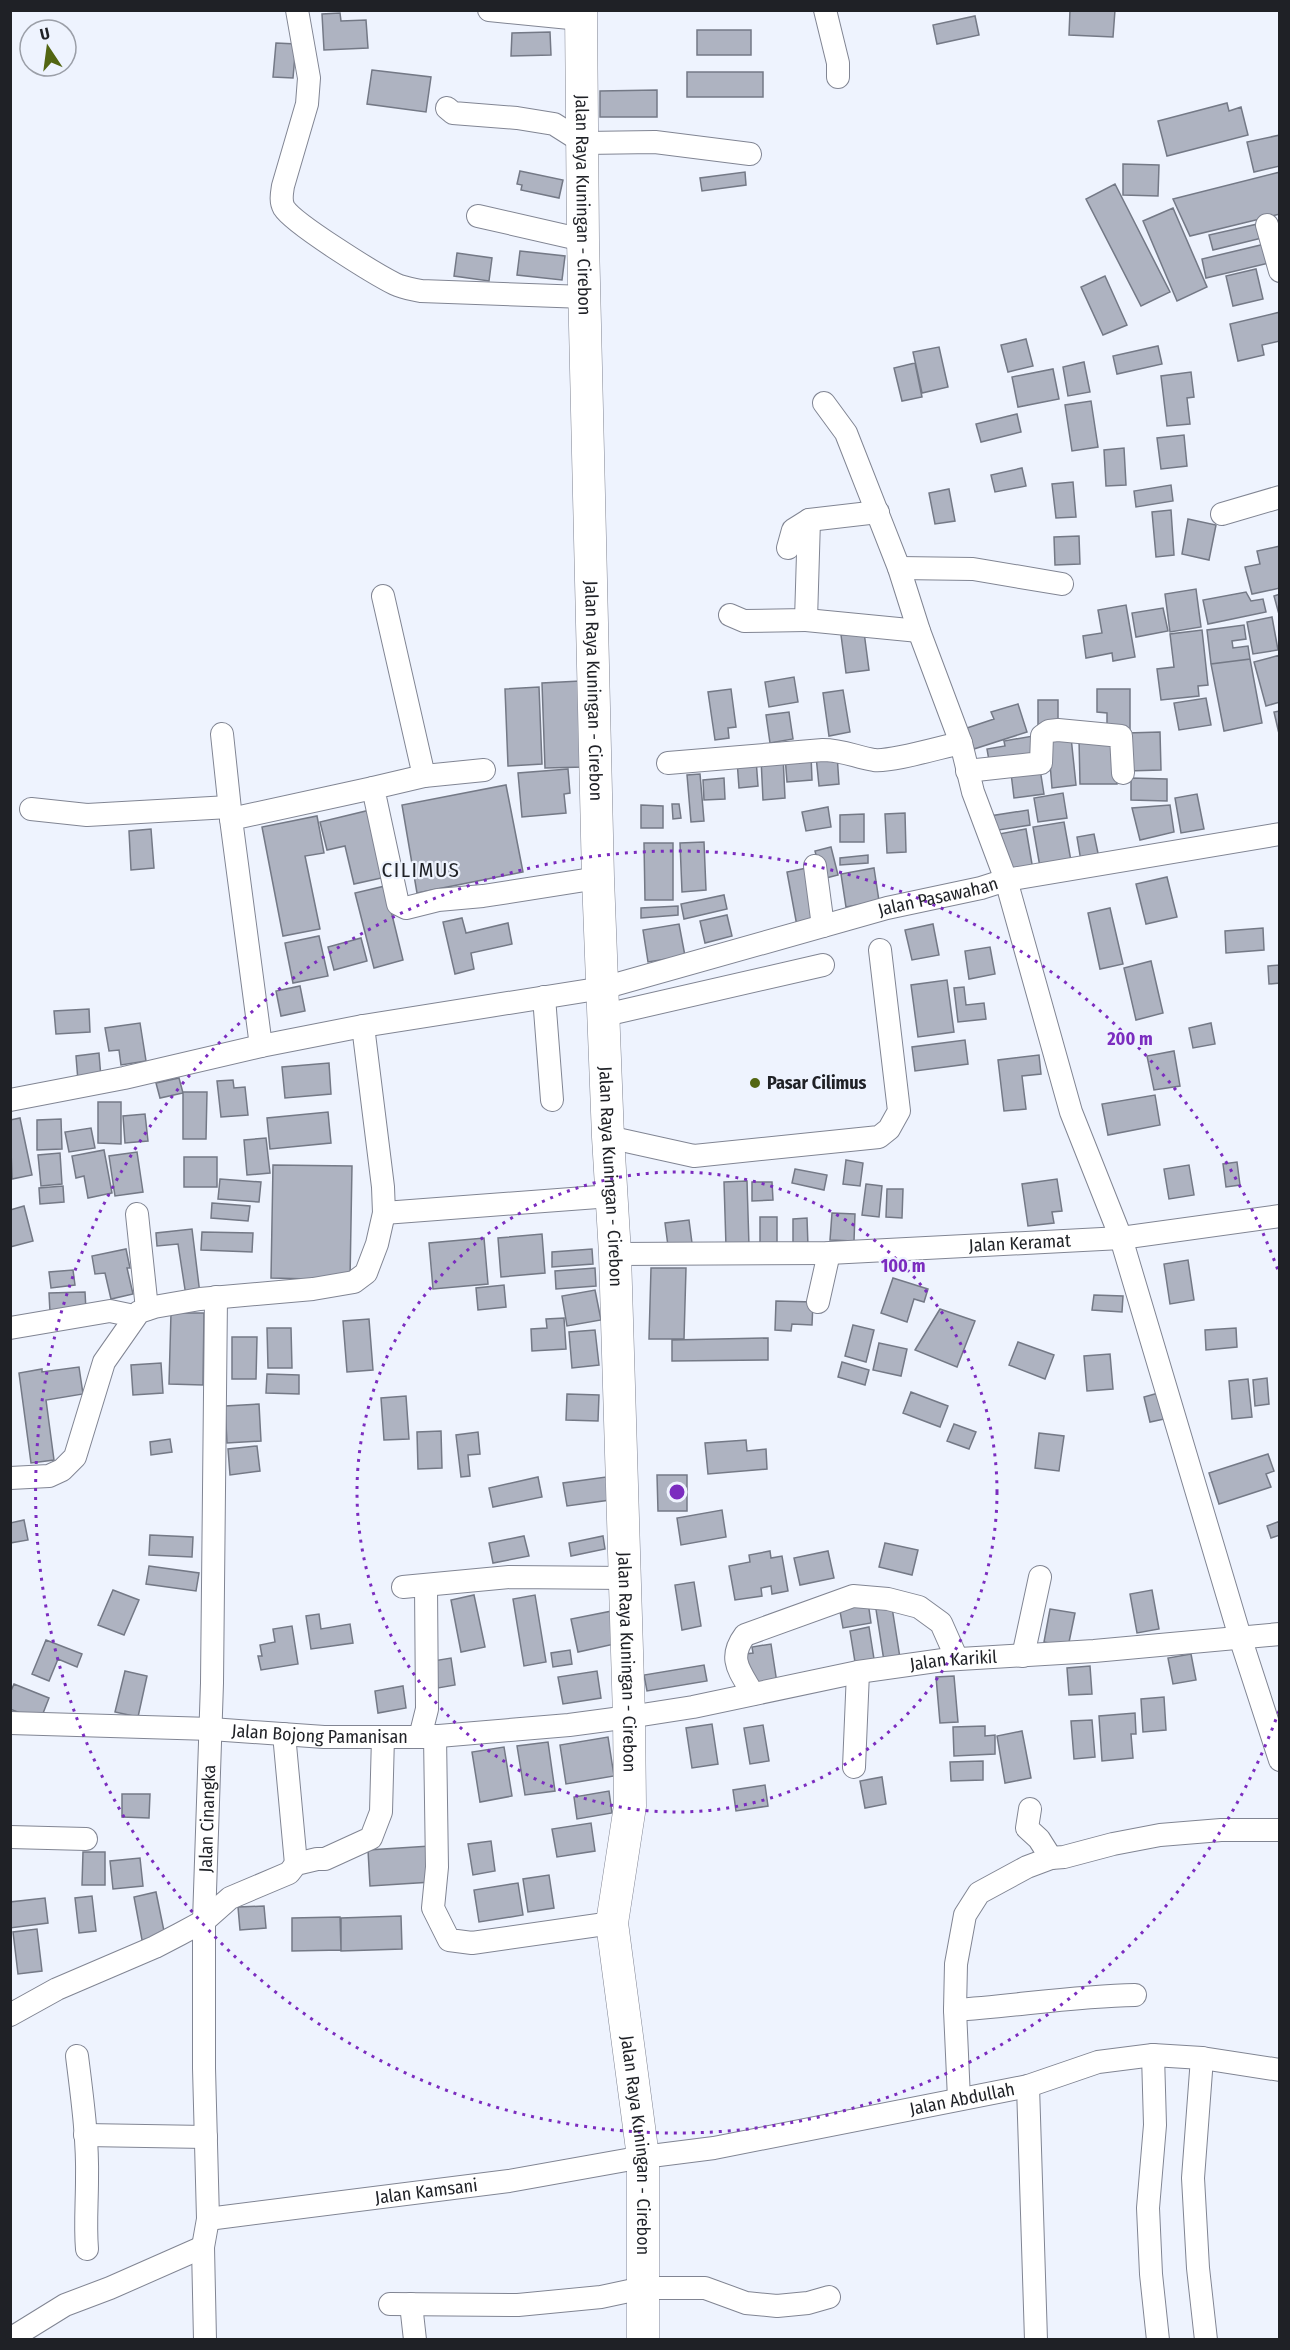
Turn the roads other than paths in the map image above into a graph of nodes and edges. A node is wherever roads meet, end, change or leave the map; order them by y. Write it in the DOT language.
graph roads {
  1 [pos="297,10"];
  2 [pos="489,10"];
  3 [pos="825,10"];
  4 [pos="580,15"];
  5 [pos="838,77"];
  6 [pos="447,108"];
  7 [pos="584,143"];
  8 [pos="750,154"];
  9 [pos="477,216"];
  10 [pos="1267,225"];
  11 [pos="583,240"];
  12 [pos="1280,271"];
  13 [pos="585,297"];
  14 [pos="824,403"];
  15 [pos="1280,497"];
  16 [pos="878,512"];
  17 [pos="1222,514"];
  18 [pos="809,520"];
  19 [pos="788,548"];
  20 [pos="899,568"];
  21 [pos="1062,584"];
  22 [pos="383,596"];
  23 [pos="730,615"];
  24 [pos="806,621"];
  25 [pos="919,631"];
  26 [pos="222,734"];
  27 [pos="962,743"];
  28 [pos="668,763"];
  29 [pos="484,770"];
  30 [pos="967,771"];
  31 [pos="1123,773"];
  32 [pos="424,776"];
  33 [pos="372,788"];
  34 [pos="31,809"];
  35 [pos="230,813"];
  36 [pos="1280,834"];
  37 [pos="815,866"];
  38 [pos="598,878"];
  39 [pos="1006,880"];
  40 [pos="823,926"];
  41 [pos="880,950"];
  42 [pos="823,965"];
  43 [pos="544,997"];
  44 [pos="604,1002"];
  45 [pos="363,1026"];
  46 [pos="261,1046"];
  47 [pos="10,1100"];
  48 [pos="552,1100"];
  49 [pos="608,1137"];
  50 [pos="611,1196"];
  51 [pos="384,1213"];
  52 [pos="137,1214"];
  53 [pos="1280,1216"];
  54 [pos="1121,1238"];
  55 [pos="829,1253"];
  56 [pos="615,1254"];
  57 [pos="216,1297"];
  58 [pos="818,1302"];
  59 [pos="141,1313"];
  60 [pos="10,1328"];
  61 [pos="10,1478"];
  62 [pos="1040,1577"];
  63 [pos="626,1578"];
  64 [pos="426,1586"];
  65 [pos="403,1587"];
  66 [pos="1280,1634"];
  67 [pos="1240,1637"];
  68 [pos="1023,1656"];
  69 [pos="957,1659"];
  70 [pos="858,1672"];
  71 [pos="753,1694"];
  72 [pos="629,1716"];
  73 [pos="10,1723"];
  74 [pos="211,1729"];
  75 [pos="284,1734"];
  76 [pos="382,1737"];
  77 [pos="428,1737"];
  78 [pos="1280,1760"];
  79 [pos="854,1767"];
  80 [pos="1030,1809"];
  81 [pos="1280,1830"];
  82 [pos="10,1837"];
  83 [pos="86,1839"];
  84 [pos="1051,1858"];
  85 [pos="296,1864"];
  86 [pos="204,1921"];
  87 [pos="612,1923"];
  88 [pos="1135,1995"];
  89 [pos="955,2010"];
  90 [pos="10,2015"];
  91 [pos="1153,2055"];
  92 [pos="76,2056"];
  93 [pos="1202,2058"];
  94 [pos="1280,2070"];
  95 [pos="1028,2086"];
  96 [pos="959,2099"];
  97 [pos="85,2135"];
  98 [pos="206,2137"];
  99 [pos="644,2157"];
  100 [pos="208,2219"];
  101 [pos="203,2247"];
  102 [pos="87,2249"];
  103 [pos="643,2288"];
  104 [pos="829,2297"];
  105 [pos="10,2339"];
  106 [pos="205,2340"];
  107 [pos="415,2340"];
  108 [pos="643,2340"];
  109 [pos="1036,2340"];
  110 [pos="1158,2340"];
  111 [pos="1206,2340"];
  1 -- 13 [label="street"];
  2 -- 4 [label="street"];
  3 -- 5 [label="street"];
  4 -- 7 [label="highway, Jalan Raya Kuningan - Cirebon"];
  6 -- 7 [label="street"];
  7 -- 8 [label="street"];
  7 -- 11 [label="highway, Jalan Raya Kuningan - Cirebon"];
  9 -- 11 [label="street"];
  10 -- 12 [label="street"];
  11 -- 13 [label="highway, Jalan Raya Kuningan - Cirebon"];
  13 -- 38 [label="highway, Jalan Raya Kuningan - Cirebon"];
  14 -- 16 [label="street"];
  15 -- 17 [label="street"];
  16 -- 18 [label="street"];
  16 -- 20 [label="street"];
  18 -- 19 [label="street"];
  18 -- 24 [label="street"];
  20 -- 21 [label="street"];
  20 -- 25 [label="street"];
  22 -- 32 [label="street"];
  23 -- 24 [label="street"];
  24 -- 25 [label="street"];
  25 -- 27 [label="street"];
  26 -- 35 [label="street"];
  27 -- 28 [label="street"];
  27 -- 30 [label="street"];
  29 -- 32 [label="street"];
  30 -- 31 [label="street"];
  30 -- 39 [label="street"];
  32 -- 33 [label="street"];
  33 -- 35 [label="street"];
  33 -- 38 [label="street"];
  34 -- 35 [label="street"];
  35 -- 46 [label="street"];
  36 -- 39 [label="street, Jalan Pasawahan"];
  37 -- 40 [label="street"];
  38 -- 44 [label="highway, Jalan Raya Kuningan - Cirebon"];
  39 -- 40 [label="street, Jalan Pasawahan"];
  39 -- 54 [label="street"];
  40 -- 44 [label="street, Jalan Pasawahan"];
  41 -- 49 [label="street"];
  42 -- 44 [label="street"];
  43 -- 44 [label="street"];
  43 -- 45 [label="street"];
  43 -- 48 [label="street"];
  44 -- 49 [label="highway, Jalan Raya Kuningan - Cirebon"];
  45 -- 46 [label="street"];
  45 -- 51 [label="street"];
  46 -- 47 [label="street"];
  49 -- 50 [label="highway, Jalan Raya Kuningan - Cirebon"];
  50 -- 51 [label="street"];
  50 -- 56 [label="highway, Jalan Raya Kuningan - Cirebon"];
  51 -- 57 [label="street"];
  52 -- 59 [label="street"];
  53 -- 54 [label="street, Jalan Keramat"];
  54 -- 55 [label="street, Jalan Keramat"];
  54 -- 67 [label="street"];
  55 -- 56 [label="street, Jalan Keramat"];
  55 -- 58 [label="street"];
  56 -- 63 [label="highway, Jalan Raya Kuningan - Cirebon"];
  57 -- 59 [label="street"];
  57 -- 74 [label="street, Jalan Cinangka"];
  59 -- 60 [label="street"];
  59 -- 61 [label="street"];
  62 -- 68 [label="street"];
  63 -- 64 [label="street"];
  63 -- 72 [label="highway, Jalan Raya Kuningan - Cirebon"];
  64 -- 65 [label="street"];
  64 -- 77 [label="street"];
  66 -- 67 [label="street, Jalan Karikil"];
  67 -- 68 [label="street, Jalan Karikil"];
  67 -- 78 [label="street"];
  68 -- 69 [label="street, Jalan Karikil"];
  69 -- 70 [label="street, Jalan Karikil"];
  69 -- 71 [label="street"];
  70 -- 71 [label="street, Jalan Karikil"];
  70 -- 79 [label="street"];
  71 -- 72 [label="street, Jalan Karikil"];
  72 -- 77 [label="street, Jalan Bojong Pamanisan"];
  72 -- 87 [label="highway, Jalan Raya Kuningan - Cirebon"];
  73 -- 74 [label="street, Jalan Bojong Pamanisan"];
  74 -- 75 [label="street, Jalan Bojong Pamanisan"];
  74 -- 86 [label="street, Jalan Cinangka"];
  75 -- 76 [label="street, Jalan Bojong Pamanisan"];
  75 -- 85 [label="street"];
  76 -- 77 [label="street, Jalan Bojong Pamanisan"];
  76 -- 85 [label="street"];
  77 -- 87 [label="street"];
  80 -- 84 [label="street"];
  81 -- 84 [label="street"];
  82 -- 83 [label="street"];
  84 -- 89 [label="street"];
  85 -- 86 [label="street"];
  86 -- 90 [label="street"];
  86 -- 98 [label="street, Jalan Cinangka"];
  87 -- 99 [label="highway, Jalan Raya Kuningan - Cirebon"];
  88 -- 89 [label="street"];
  89 -- 96 [label="street"];
  91 -- 93 [label="street, Jalan Abdullah"];
  91 -- 95 [label="street, Jalan Abdullah"];
  91 -- 110 [label="street"];
  92 -- 97 [label="street"];
  93 -- 94 [label="street, Jalan Abdullah"];
  93 -- 111 [label="street"];
  95 -- 96 [label="street, Jalan Abdullah"];
  95 -- 109 [label="street"];
  96 -- 99 [label="street, Jalan Abdullah"];
  97 -- 98 [label="street"];
  97 -- 102 [label="street"];
  98 -- 100 [label="street, Jalan Cinangka"];
  99 -- 100 [label="street, Jalan Kamsani"];
  99 -- 103 [label="highway, Jalan Raya Kuningan - Cirebon"];
  100 -- 101 [label="street, Jalan Cinangka"];
  101 -- 105 [label="street"];
  101 -- 106 [label="street, Jalan Cinangka"];
  103 -- 104 [label="street"];
  103 -- 107 [label="street"];
  103 -- 108 [label="highway, Jalan Raya Kuningan - Cirebon"];
}
